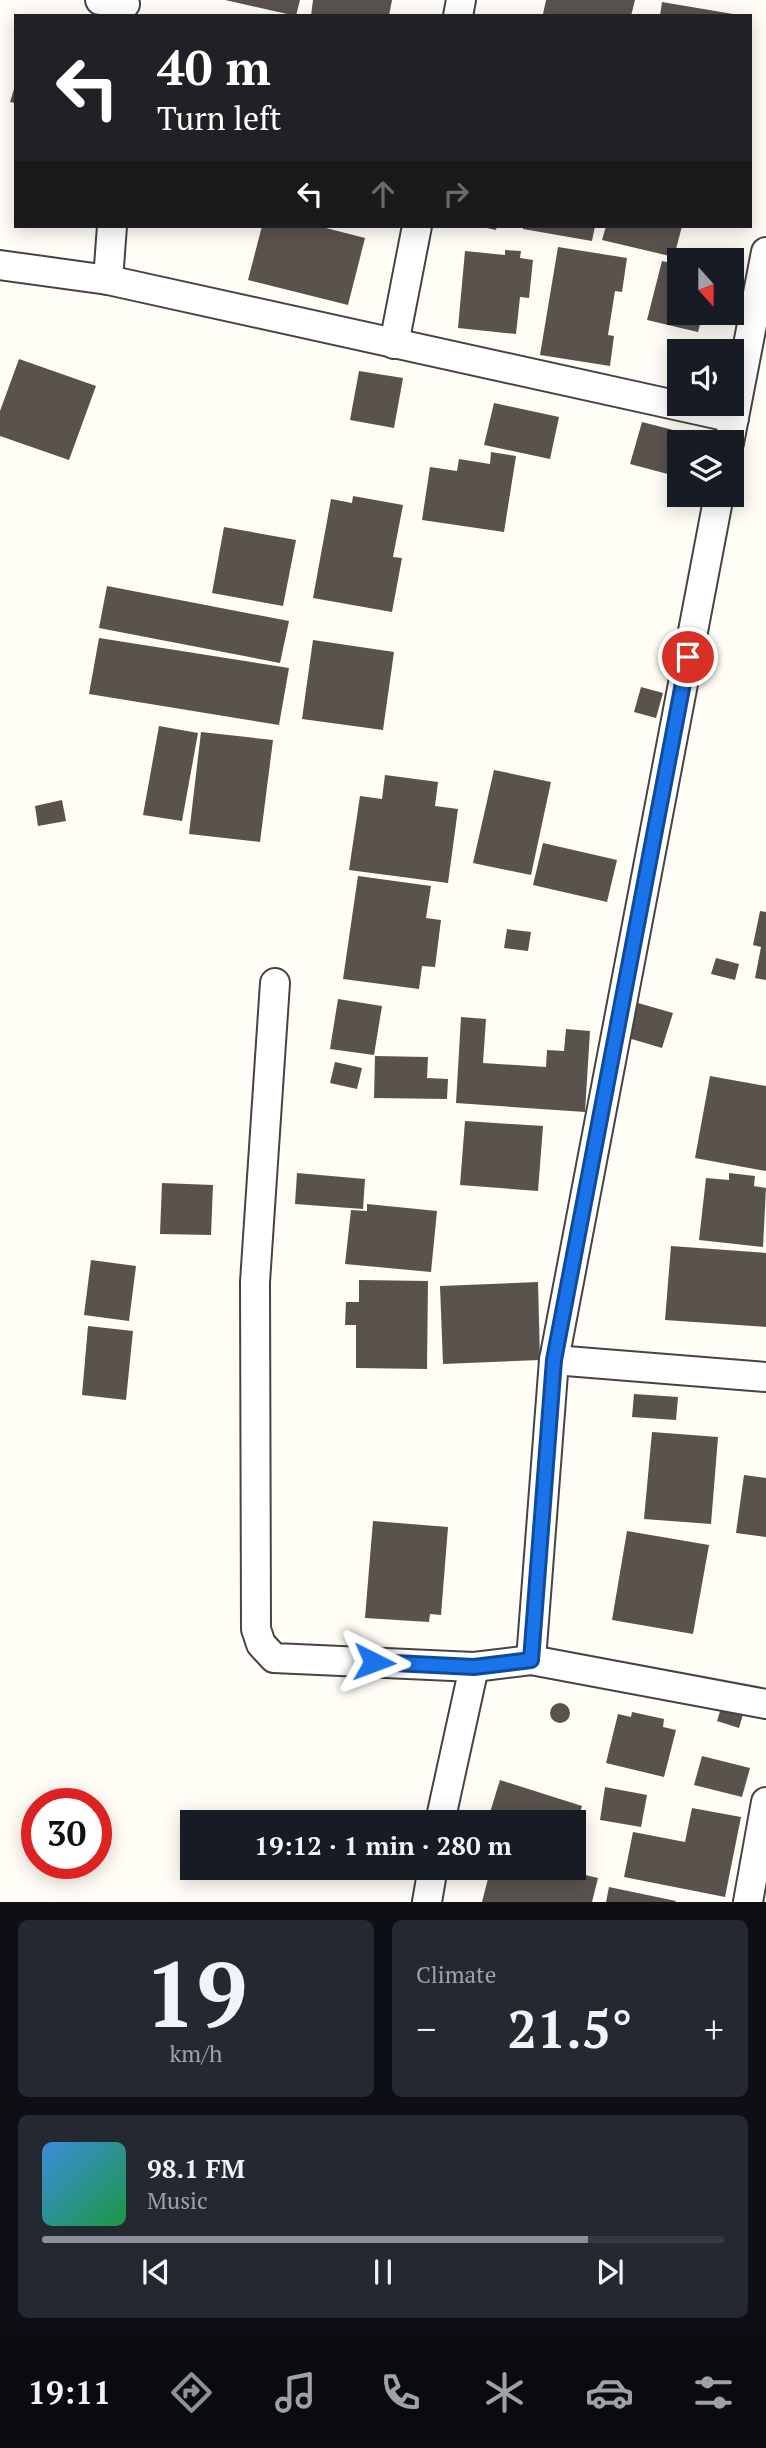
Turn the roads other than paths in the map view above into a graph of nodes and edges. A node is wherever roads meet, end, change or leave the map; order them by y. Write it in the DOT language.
graph roads {
  1 [pos="112,228"];
  2 [pos="417,228"];
  3 [pos="766,252"];
  4 [pos="0,265"];
  5 [pos="108,280"];
  6 [pos="394,344"];
  7 [pos="732,430"];
  8 [pos="717,507"];
  9 [pos="275,983"];
  10 [pos="554,1360"];
  11 [pos="766,1377"];
  12 [pos="531,1660"];
  13 [pos="474,1667"];
  14 [pos="766,1704"];
  15 [pos="766,1802"];
  16 [pos="443,1810"];
  17 [pos="431,1880"];
  18 [pos="427,1902"];
  19 [pos="748,1902"];
  1 -- 5 [label="street"];
  2 -- 6 [label="street"];
  3 -- 7 [label="street"];
  4 -- 5 [label="street"];
  5 -- 6 [label="street"];
  6 -- 7 [label="street"];
  8 -- 10 [label="street"];
  9 -- 13 [label="street"];
  10 -- 11 [label="street"];
  10 -- 12 [label="street"];
  12 -- 13 [label="street"];
  12 -- 14 [label="street"];
  13 -- 16 [label="street"];
  15 -- 19 [label="street"];
  17 -- 18 [label="street"];
}
